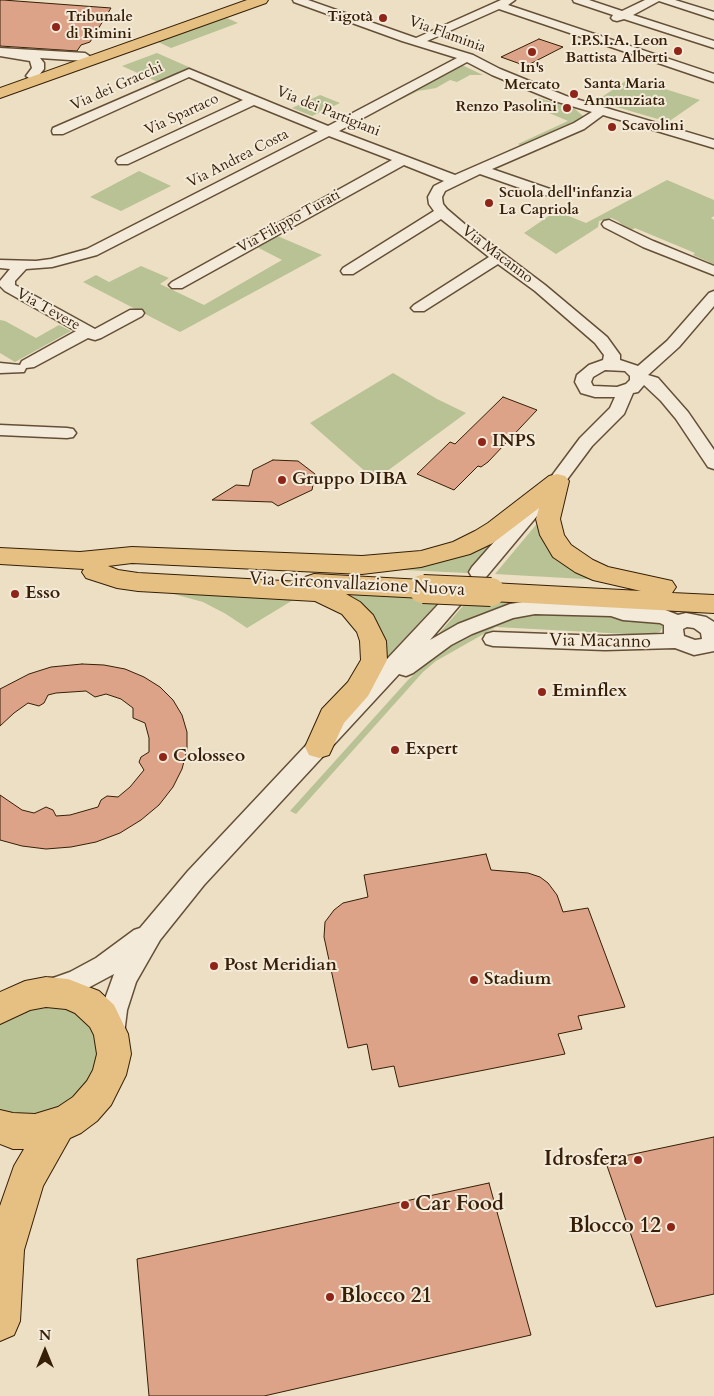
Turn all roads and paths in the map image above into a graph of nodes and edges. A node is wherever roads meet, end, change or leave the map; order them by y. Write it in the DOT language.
graph roads {
  1 [pos="246,0"];
  2 [pos="261,0"];
  3 [pos="298,0"];
  4 [pos="510,0"];
  5 [pos="578,0"];
  6 [pos="654,0"];
  7 [pos="664,0"];
  8 [pos="498,5"];
  9 [pos="623,15"];
  10 [pos="714,16"];
  11 [pos="393,34"];
  12 [pos="586,35"];
  13 [pos="418,41"];
  14 [pos="714,45"];
  15 [pos="2,52"];
  16 [pos="85,57"];
  17 [pos="462,60"];
  18 [pos="489,69"];
  19 [pos="189,73"];
  20 [pos="32,76"];
  21 [pos="714,78"];
  22 [pos="0,87"];
  23 [pos="0,93"];
  24 [pos="254,100"];
  25 [pos="601,111"];
  26 [pos="58,130"];
  27 [pos="328,131"];
  28 [pos="714,144"];
  29 [pos="403,160"];
  30 [pos="123,161"];
  31 [pos="479,169"];
  32 [pos="455,180"];
  33 [pos="545,192"];
  34 [pos="442,212"];
  35 [pos="610,224"];
  36 [pos="499,257"];
  37 [pos="0,264"];
  38 [pos="22,265"];
  39 [pos="348,271"];
  40 [pos="714,271"];
  41 [pos="177,285"];
  42 [pos="714,296"];
  43 [pos="419,308"];
  44 [pos="136,313"];
  45 [pos="88,331"];
  46 [pos="606,345"];
  47 [pos="611,365"];
  48 [pos="0,368"];
  49 [pos="633,378"];
  50 [pos="595,392"];
  51 [pos="0,430"];
  52 [pos="67,433"];
  53 [pos="586,442"];
  54 [pos="714,463"];
  55 [pos="557,481"];
  56 [pos="0,556"];
  57 [pos="88,566"];
  58 [pos="0,567"];
  59 [pos="489,582"];
  60 [pos="682,590"];
  61 [pos="714,592"];
  62 [pos="456,598"];
  63 [pos="614,609"];
  64 [pos="712,623"];
  65 [pos="677,632"];
  66 [pos="493,639"];
  67 [pos="352,712"];
  68 [pos="319,747"];
  69 [pos="151,932"];
  70 [pos="46,992"];
  71 [pos="2,1007"];
  72 [pos="111,1034"];
  73 [pos="57,1126"];
  74 [pos="0,1127"];
  75 [pos="2,1239"];
  76 [pos="0,1321"];
  1 -- 16 [label="main road"];
  2 -- 23 [label="main road"];
  3 -- 11 [label="street, Via Flaminia"];
  4 -- 8 [label="street"];
  5 -- 9 [label="street"];
  6 -- 9 [label="street"];
  7 -- 10 [label="street"];
  8 -- 12 [label="street"];
  8 -- 13 [label="street"];
  9 -- 12 [label="street"];
  9 -- 14 [label="street"];
  11 -- 13 [label="street, Via Flaminia"];
  11 -- 17 [label="street, Via Flaminia"];
  12 -- 21 [label="street"];
  13 -- 18 [label="street, Via Flaminia"];
  15 -- 16 [label="street"];
  15 -- 20 [label="street"];
  16 -- 20 [label="main road"];
  17 -- 18 [label="street, Via Flaminia"];
  17 -- 27 [label="street, Via Andrea Costa"];
  18 -- 25 [label="street, Via Flaminia"];
  19 -- 24 [label="street, Via dei Partigiani"];
  19 -- 26 [label="street, Via dei Gracchi"];
  20 -- 22 [label="main road"];
  24 -- 27 [label="street, Via dei Partigiani"];
  24 -- 30 [label="street, Via Spartaco"];
  25 -- 28 [label="street, Via Flaminia"];
  25 -- 31 [label="street"];
  27 -- 29 [label="street, Via dei Partigiani"];
  27 -- 38 [label="street, Via Andrea Costa"];
  29 -- 32 [label="street, Via dei Partigiani"];
  29 -- 41 [label="street, Via Filippo Turati"];
  31 -- 32 [label="street"];
  31 -- 33 [label="street"];
  32 -- 34 [label="street"];
  34 -- 36 [label="street, Via Macanno"];
  34 -- 39 [label="street"];
  35 -- 40 [label="street"];
  36 -- 43 [label="street"];
  36 -- 46 [label="street, Via Macanno"];
  37 -- 38 [label="street, Via Andrea Costa"];
  38 -- 45 [label="street, Via Tevere"];
  42 -- 49 [label="street"];
  44 -- 45 [label="street, Via Tevere"];
  45 -- 48 [label="street, Via Tevere"];
  46 -- 47 [label="street"];
  46 -- 49 [label="street, Via Macanno"];
  47 -- 49 [label="street"];
  47 -- 50 [label="street"];
  49 -- 50 [label="street"];
  49 -- 53 [label="street"];
  49 -- 54 [label="street"];
  50 -- 53 [label="street"];
  51 -- 52 [label="street"];
  53 -- 55 [label="street"];
  55 -- 57 [label="main road"];
  55 -- 59 [label="street"];
  55 -- 60 [label="main road"];
  56 -- 57 [label="main road, Via Circonvallazione Nuova"];
  57 -- 58 [label="main road, Via Circonvallazione Nuova"];
  57 -- 59 [label="main road, Via Circonvallazione Nuova, bridge"];
  57 -- 68 [label="main road"];
  59 -- 60 [label="main road, Via Circonvallazione Nuova"];
  59 -- 64 [label="main road, Via Circonvallazione Nuova"];
  60 -- 61 [label="main road, Via Circonvallazione Nuova"];
  62 -- 67 [label="street"];
  63 -- 64 [label="main road"];
  63 -- 65 [label="street, Via Macanno"];
  63 -- 67 [label="street, Via Macanno"];
  64 -- 65 [label="street, Via Macanno"];
  65 -- 66 [label="street, Via Macanno"];
  67 -- 68 [label="street"];
  68 -- 69 [label="street"];
  69 -- 70 [label="street"];
  69 -- 72 [label="street"];
  70 -- 71 [label="main road"];
  70 -- 72 [label="main road"];
  72 -- 73 [label="main road"];
  73 -- 74 [label="main road"];
  73 -- 75 [label="main road"];
  75 -- 76 [label="main road"];
}
